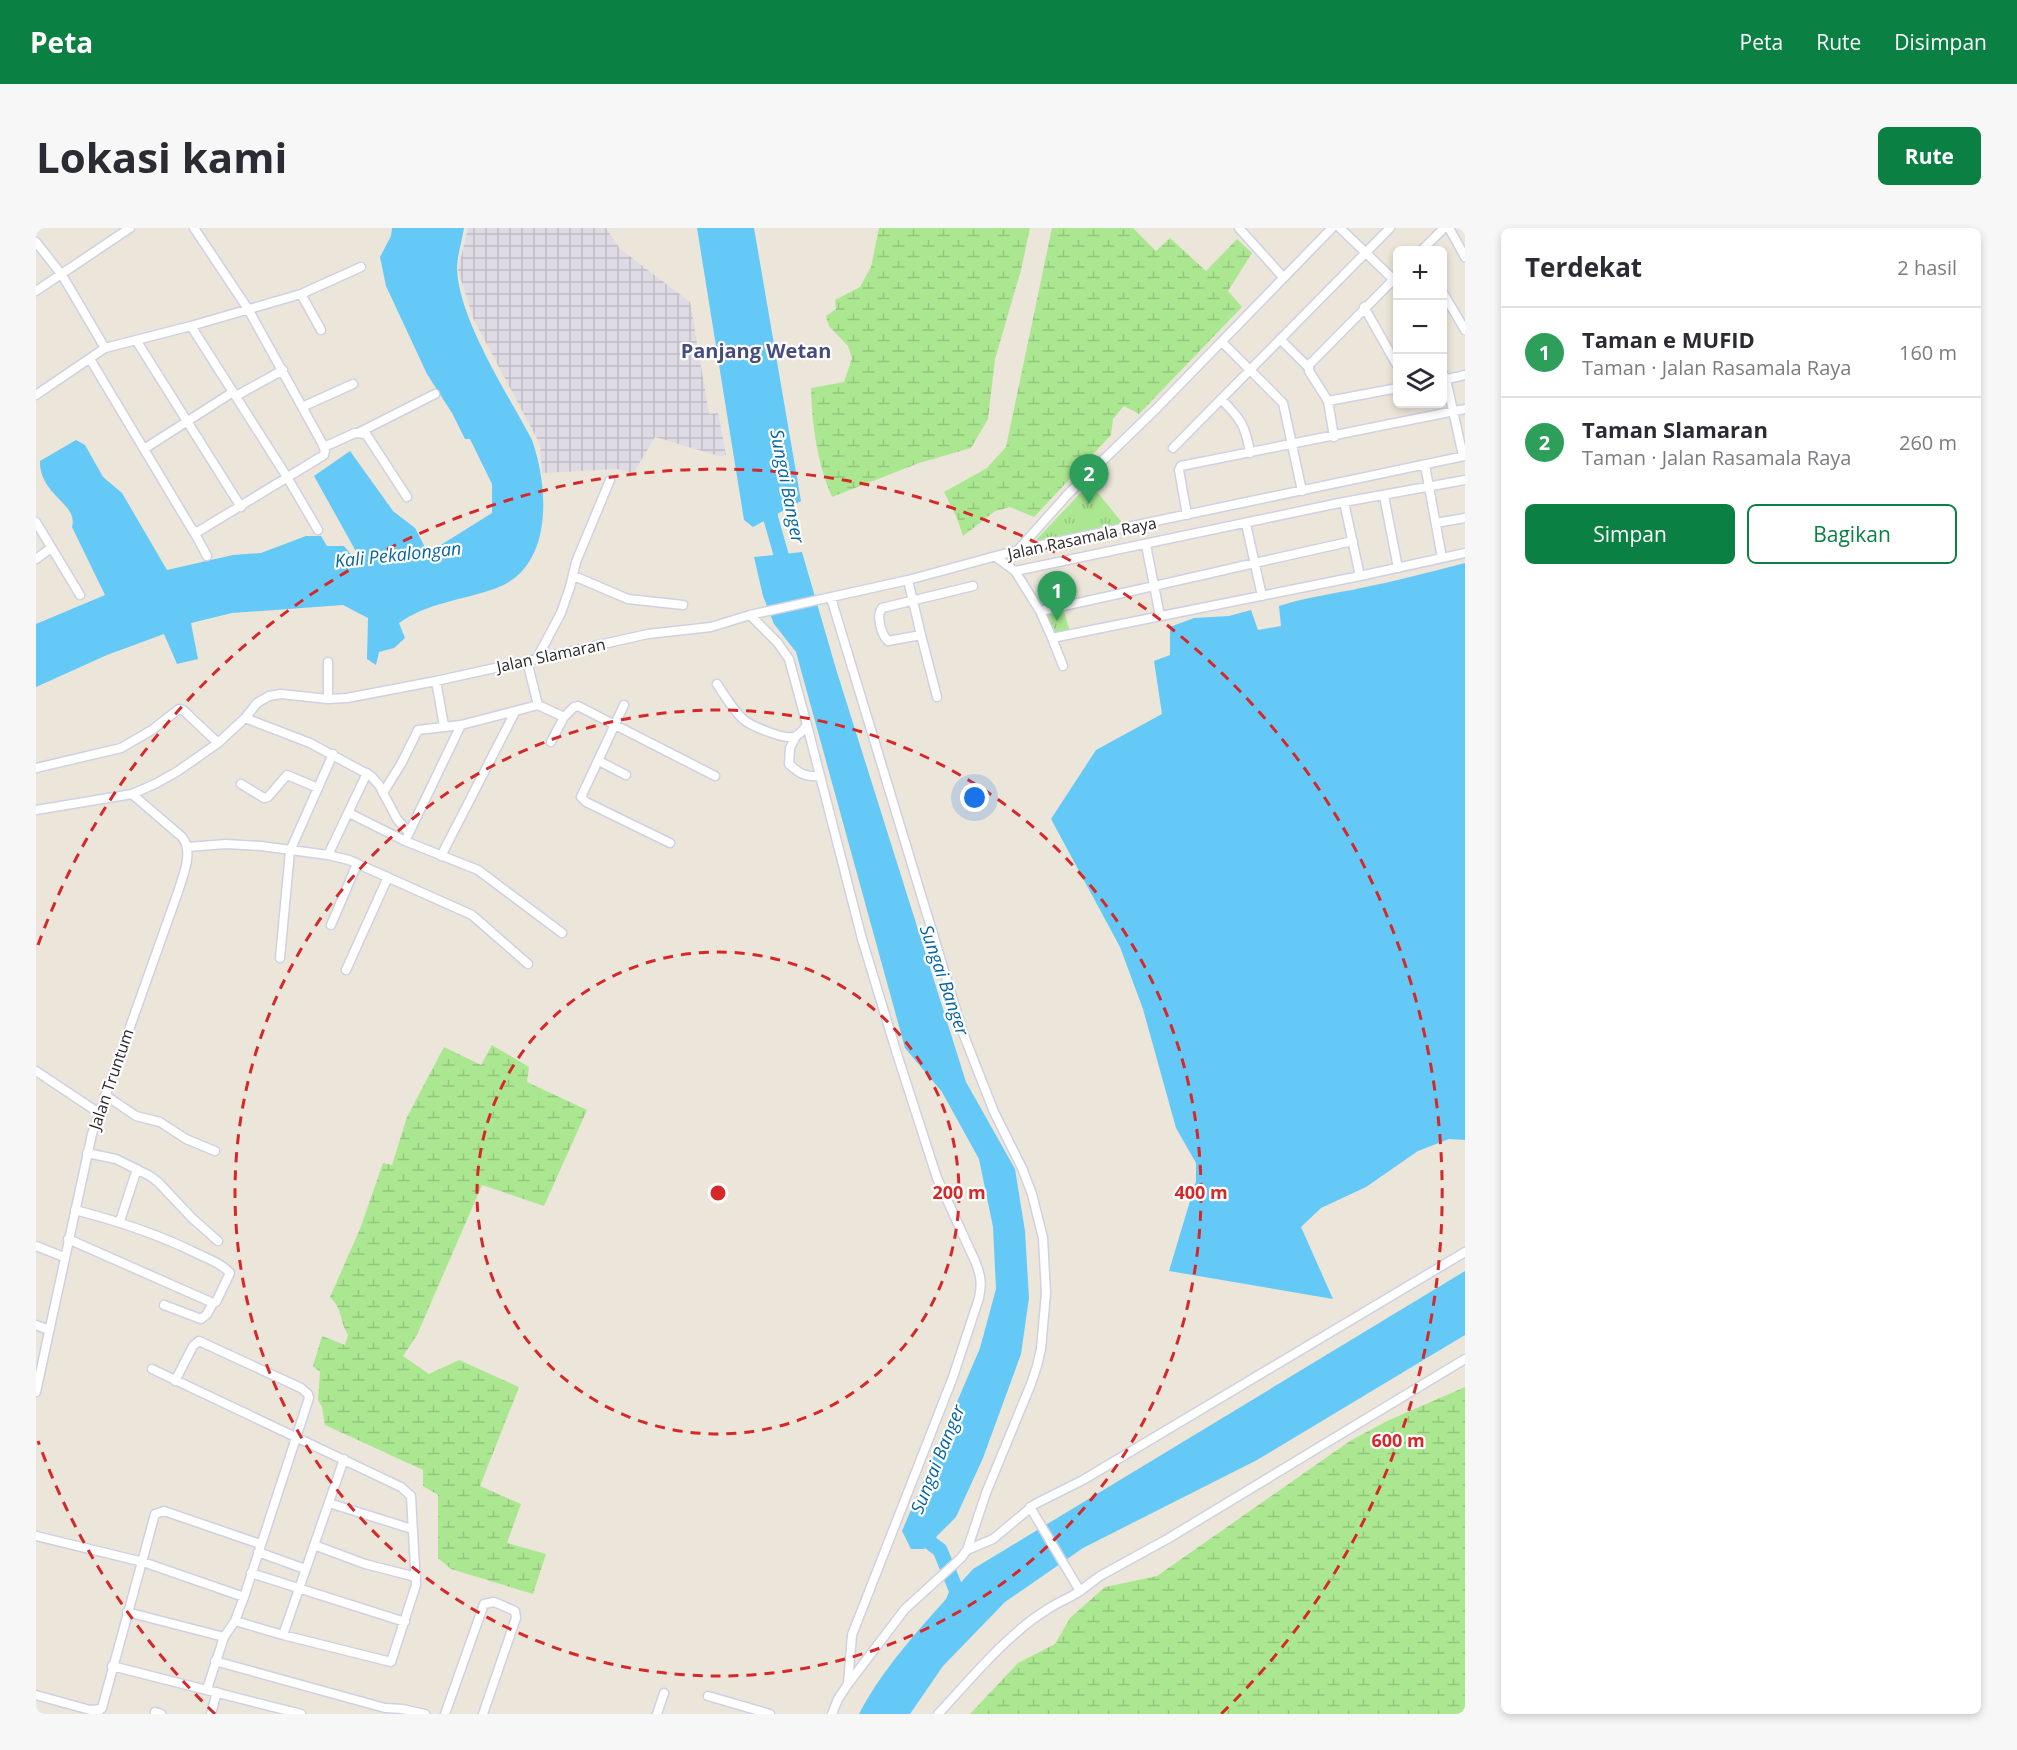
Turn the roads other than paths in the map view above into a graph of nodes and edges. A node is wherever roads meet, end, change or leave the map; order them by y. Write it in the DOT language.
graph roads {
  1 [pos="130,228"];
  2 [pos="194,228"];
  3 [pos="1239,228"];
  4 [pos="1332,228"];
  5 [pos="1340,228"];
  6 [pos="1390,228"];
  7 [pos="1444,228"];
  8 [pos="1449,228"];
  9 [pos="36,242"];
  10 [pos="1426,246"];
  11 [pos="1366,252"];
  12 [pos="1465,257"];
  13 [pos="361,267"];
  14 [pos="60,272"];
  15 [pos="1283,277"];
  16 [pos="1393,277"];
  17 [pos="1393,283"];
  18 [pos="36,291"];
  19 [pos="301,294"];
  20 [pos="1447,298"];
  21 [pos="1364,307"];
  22 [pos="248,309"];
  23 [pos="191,326"];
  24 [pos="321,330"];
  25 [pos="1465,330"];
  26 [pos="1280,339"];
  27 [pos="136,340"];
  28 [pos="1222,342"];
  29 [pos="105,348"];
  30 [pos="1393,358"];
  31 [pos="90,359"];
  32 [pos="1308,367"];
  33 [pos="283,370"];
  34 [pos="1250,370"];
  35 [pos="1465,375"];
  36 [pos="1447,377"];
  37 [pos="354,384"];
  38 [pos="1447,387"];
  39 [pos="1393,389"];
  40 [pos="235,394"];
  41 [pos="435,394"];
  42 [pos="36,395"];
  43 [pos="1221,399"];
  44 [pos="1329,401"];
  45 [pos="302,407"];
  46 [pos="1465,409"];
  47 [pos="1454,411"];
  48 [pos="189,421"];
  49 [pos="358,433"];
  50 [pos="1334,437"];
  51 [pos="1294,445"];
  52 [pos="324,447"];
  53 [pos="1173,448"];
  54 [pos="144,449"];
  55 [pos="1250,453"];
  56 [pos="1464,456"];
  57 [pos="1425,465"];
  58 [pos="287,477"];
  59 [pos="610,480"];
  60 [pos="1465,480"];
  61 [pos="1429,488"];
  62 [pos="1302,491"];
  63 [pos="1384,496"];
  64 [pos="407,497"];
  65 [pos="1344,502"];
  66 [pos="241,507"];
  67 [pos="1187,515"];
  68 [pos="1465,518"];
  69 [pos="36,522"];
  70 [pos="1246,524"];
  71 [pos="1436,524"];
  72 [pos="192,530"];
  73 [pos="318,530"];
  74 [pos="1353,541"];
  75 [pos="1146,545"];
  76 [pos="51,548"];
  77 [pos="1018,550"];
  78 [pos="1465,553"];
  79 [pos="207,556"];
  80 [pos="996,557"];
  81 [pos="36,558"];
  82 [pos="1442,558"];
  83 [pos="1255,562"];
  84 [pos="1398,568"];
  85 [pos="1015,571"];
  86 [pos="574,576"];
  87 [pos="1360,576"];
  88 [pos="908,580"];
  89 [pos="973,586"];
  90 [pos="1155,587"];
  91 [pos="80,595"];
  92 [pos="1263,596"];
  93 [pos="831,598"];
  94 [pos="913,600"];
  95 [pos="683,605"];
  96 [pos="1040,611"];
  97 [pos="750,615"];
  98 [pos="1160,616"];
  99 [pos="921,635"];
  100 [pos="1052,638"];
  101 [pos="537,658"];
  102 [pos="527,661"];
  103 [pos="328,662"];
  104 [pos="1063,666"];
  105 [pos="436,681"];
  106 [pos="717,684"];
  107 [pos="937,697"];
  108 [pos="328,699"];
  109 [pos="538,705"];
  110 [pos="624,705"];
  111 [pos="515,712"];
  112 [pos="564,717"];
  113 [pos="245,718"];
  114 [pos="461,725"];
  115 [pos="615,725"];
  116 [pos="807,725"];
  117 [pos="444,726"];
  118 [pos="796,736"];
  119 [pos="551,742"];
  120 [pos="218,743"];
  121 [pos="333,754"];
  122 [pos="599,761"];
  123 [pos="36,768"];
  124 [pos="367,773"];
  125 [pos="626,775"];
  126 [pos="820,776"];
  127 [pos="715,777"];
  128 [pos="241,784"];
  129 [pos="318,788"];
  130 [pos="383,793"];
  131 [pos="132,794"];
  132 [pos="36,810"];
  133 [pos="349,813"];
  134 [pos="407,837"];
  135 [pos="670,843"];
  136 [pos="188,847"];
  137 [pos="290,851"];
  138 [pos="328,855"];
  139 [pos="441,856"];
  140 [pos="357,864"];
  141 [pos="388,877"];
  142 [pos="331,925"];
  143 [pos="562,933"];
  144 [pos="280,958"];
  145 [pos="528,964"];
  146 [pos="346,970"];
  147 [pos="36,1071"];
  148 [pos="105,1095"];
  149 [pos="99,1113"];
  150 [pos="215,1151"];
  151 [pos="87,1153"];
  152 [pos="137,1169"];
  153 [pos="75,1210"];
  154 [pos="120,1221"];
  155 [pos="68,1239"];
  156 [pos="218,1241"];
  157 [pos="36,1246"];
  158 [pos="1465,1252"];
  159 [pos="64,1257"];
  160 [pos="213,1303"];
  161 [pos="164,1305"];
  162 [pos="36,1325"];
  163 [pos="49,1330"];
  164 [pos="1465,1359"];
  165 [pos="152,1369"];
  166 [pos="175,1381"];
  167 [pos="36,1392"];
  168 [pos="297,1437"];
  169 [pos="344,1460"];
  170 [pos="329,1503"];
  171 [pos="1031,1508"];
  172 [pos="412,1529"];
  173 [pos="36,1536"];
  174 [pos="314,1545"];
  175 [pos="259,1548"];
  176 [pos="967,1550"];
  177 [pos="143,1562"];
  178 [pos="305,1569"];
  179 [pos="251,1573"];
  180 [pos="416,1577"];
  181 [pos="298,1589"];
  182 [pos="1080,1590"];
  183 [pos="244,1597"];
  184 [pos="127,1612"];
  185 [pos="235,1621"];
  186 [pos="405,1622"];
  187 [pos="283,1635"];
  188 [pos="224,1637"];
  189 [pos="215,1660"];
  190 [pos="112,1666"];
  191 [pos="848,1684"];
  192 [pos="207,1689"];
  193 [pos="217,1692"];
  194 [pos="664,1693"];
  195 [pos="708,1696"];
  196 [pos="36,1697"];
  197 [pos="83,1711"];
  198 [pos="99,1711"];
  199 [pos="211,1714"];
  200 [pos="301,1714"];
  201 [pos="425,1714"];
  202 [pos="445,1714"];
  203 [pos="483,1714"];
  204 [pos="657,1714"];
  205 [pos="770,1714"];
  206 [pos="832,1714"];
  207 [pos="938,1714"];
  1 -- 14 [label="street"];
  2 -- 22 [label="street"];
  3 -- 15 [label="street"];
  4 -- 15 [label="street"];
  5 -- 11 [label="street"];
  6 -- 11 [label="street"];
  7 -- 10 [label="street"];
  8 -- 12 [label="street"];
  9 -- 14 [label="street"];
  11 -- 16 [label="street"];
  11 -- 26 [label="street"];
  13 -- 19 [label="street"];
  14 -- 18 [label="street"];
  14 -- 29 [label="street"];
  15 -- 28 [label="street"];
  17 -- 21 [label="street"];
  19 -- 22 [label="street"];
  19 -- 24 [label="street"];
  20 -- 25 [label="street"];
  21 -- 30 [label="street"];
  21 -- 32 [label="street"];
  22 -- 23 [label="street"];
  22 -- 33 [label="street"];
  23 -- 27 [label="street"];
  23 -- 40 [label="street"];
  26 -- 32 [label="street"];
  26 -- 34 [label="street"];
  27 -- 29 [label="street"];
  27 -- 48 [label="street"];
  28 -- 34 [label="street"];
  28 -- 77 [label="street"];
  29 -- 31 [label="street"];
  31 -- 42 [label="street"];
  31 -- 54 [label="street"];
  32 -- 44 [label="street"];
  33 -- 40 [label="street"];
  33 -- 45 [label="street"];
  34 -- 43 [label="street"];
  34 -- 51 [label="street"];
  35 -- 36 [label="street"];
  37 -- 45 [label="street"];
  38 -- 47 [label="street"];
  39 -- 44 [label="street"];
  40 -- 48 [label="street"];
  40 -- 58 [label="street"];
  41 -- 49 [label="street"];
  43 -- 53 [label="street"];
  43 -- 55 [label="street"];
  44 -- 50 [label="street"];
  45 -- 52 [label="street"];
  46 -- 47 [label="street"];
  47 -- 50 [label="street"];
  47 -- 56 [label="street"];
  48 -- 54 [label="street"];
  48 -- 66 [label="street"];
  49 -- 52 [label="street"];
  49 -- 64 [label="street"];
  50 -- 51 [label="street"];
  51 -- 55 [label="street"];
  51 -- 62 [label="street"];
  52 -- 58 [label="street"];
  54 -- 72 [label="street"];
  55 -- 67 [label="street"];
  56 -- 57 [label="street, Jalan Rasamala Raya"];
  57 -- 61 [label="street"];
  57 -- 62 [label="street, Jalan Rasamala Raya"];
  58 -- 66 [label="street"];
  58 -- 73 [label="street"];
  59 -- 86 [label="street"];
  60 -- 61 [label="street, Jalan Rasamala Raya"];
  61 -- 63 [label="street, Jalan Rasamala Raya"];
  61 -- 71 [label="street"];
  62 -- 67 [label="street, Jalan Rasamala Raya"];
  63 -- 65 [label="street, Jalan Rasamala Raya"];
  63 -- 84 [label="street"];
  65 -- 70 [label="street, Jalan Rasamala Raya"];
  65 -- 74 [label="street"];
  66 -- 72 [label="street"];
  67 -- 77 [label="street, Jalan Rasamala Raya"];
  68 -- 71 [label="street"];
  69 -- 76 [label="street"];
  70 -- 75 [label="street, Jalan Rasamala Raya"];
  70 -- 83 [label="street"];
  71 -- 82 [label="street"];
  72 -- 79 [label="street"];
  74 -- 83 [label="street"];
  74 -- 87 [label="street"];
  75 -- 85 [label="street, Jalan Rasamala Raya"];
  75 -- 90 [label="street"];
  76 -- 81 [label="street"];
  76 -- 91 [label="street"];
  77 -- 80 [label="street, Jalan Rasamala Raya"];
  78 -- 82 [label="street"];
  80 -- 85 [label="street, Jalan Rasamala Raya"];
  80 -- 88 [label="street, Jalan Slamaran"];
  82 -- 84 [label="street"];
  83 -- 90 [label="street"];
  83 -- 92 [label="street"];
  84 -- 87 [label="street"];
  85 -- 96 [label="street"];
  86 -- 95 [label="street"];
  86 -- 101 [label="street"];
  87 -- 92 [label="street"];
  88 -- 93 [label="street, Jalan Slamaran"];
  88 -- 94 [label="street"];
  89 -- 94 [label="street"];
  90 -- 96 [label="street"];
  90 -- 98 [label="street"];
  92 -- 98 [label="street"];
  93 -- 97 [label="street, Jalan Slamaran"];
  93 -- 176 [label="street"];
  94 -- 99 [label="street"];
  94 -- 99 [label="street"];
  96 -- 100 [label="street"];
  97 -- 101 [label="street, Jalan Slamaran"];
  97 -- 116 [label="street"];
  98 -- 100 [label="street"];
  99 -- 107 [label="street"];
  100 -- 104 [label="street"];
  101 -- 102 [label="street, Jalan Slamaran"];
  102 -- 105 [label="street, Jalan Slamaran"];
  102 -- 109 [label="street"];
  103 -- 108 [label="street"];
  105 -- 108 [label="street, Jalan Slamaran"];
  105 -- 117 [label="street"];
  106 -- 118 [label="street"];
  108 -- 113 [label="street, Jalan Slamaran"];
  109 -- 111 [label="street"];
  109 -- 112 [label="street"];
  110 -- 115 [label="street"];
  111 -- 114 [label="street"];
  111 -- 139 [label="street"];
  112 -- 115 [label="street"];
  112 -- 119 [label="street"];
  113 -- 120 [label="street, Jalan Slamaran"];
  113 -- 121 [label="street"];
  114 -- 117 [label="street"];
  114 -- 134 [label="street"];
  115 -- 122 [label="street"];
  115 -- 127 [label="street"];
  116 -- 118 [label="street"];
  116 -- 126 [label="street"];
  117 -- 130 [label="street"];
  118 -- 126 [label="street"];
  120 -- 123 [label="street"];
  120 -- 131 [label="street, Jalan Slamaran"];
  121 -- 124 [label="street"];
  121 -- 129 [label="street"];
  122 -- 125 [label="street"];
  122 -- 135 [label="street"];
  124 -- 130 [label="street"];
  124 -- 133 [label="street"];
  126 -- 191 [label="street"];
  128 -- 129 [label="street"];
  129 -- 137 [label="street"];
  130 -- 134 [label="street"];
  131 -- 132 [label="street, Jalan Slamaran"];
  131 -- 136 [label="street"];
  133 -- 134 [label="street"];
  133 -- 138 [label="street"];
  134 -- 139 [label="street"];
  136 -- 137 [label="street"];
  136 -- 148 [label="street, Jalan Truntum"];
  137 -- 138 [label="street"];
  137 -- 144 [label="street"];
  138 -- 140 [label="street"];
  139 -- 143 [label="street"];
  140 -- 141 [label="street"];
  140 -- 142 [label="street"];
  141 -- 145 [label="street"];
  141 -- 146 [label="street"];
  147 -- 149 [label="street"];
  148 -- 149 [label="street, Jalan Truntum"];
  148 -- 150 [label="street"];
  149 -- 151 [label="street, Jalan Truntum"];
  151 -- 152 [label="street"];
  151 -- 153 [label="street, Jalan Truntum"];
  152 -- 154 [label="street"];
  152 -- 156 [label="street"];
  153 -- 154 [label="street"];
  153 -- 155 [label="street, Jalan Truntum"];
  154 -- 160 [label="street"];
  155 -- 159 [label="street, Jalan Truntum"];
  155 -- 160 [label="street"];
  157 -- 159 [label="street"];
  158 -- 171 [label="street"];
  159 -- 163 [label="street, Jalan Truntum"];
  160 -- 161 [label="street"];
  162 -- 163 [label="street"];
  163 -- 167 [label="street, Jalan Truntum"];
  164 -- 182 [label="street"];
  165 -- 166 [label="street"];
  166 -- 168 [label="street"];
  166 -- 168 [label="street"];
  168 -- 169 [label="street"];
  168 -- 175 [label="street"];
  169 -- 170 [label="street"];
  169 -- 172 [label="street"];
  170 -- 172 [label="street"];
  170 -- 174 [label="street"];
  171 -- 176 [label="street"];
  171 -- 182 [label="street"];
  172 -- 180 [label="street"];
  173 -- 177 [label="street"];
  174 -- 178 [label="street"];
  174 -- 180 [label="street"];
  175 -- 177 [label="street"];
  175 -- 178 [label="street"];
  175 -- 179 [label="street"];
  176 -- 191 [label="street"];
  177 -- 183 [label="street"];
  177 -- 184 [label="street"];
  178 -- 181 [label="street"];
  179 -- 181 [label="street"];
  179 -- 183 [label="street"];
  180 -- 186 [label="street"];
  181 -- 186 [label="street"];
  181 -- 187 [label="street"];
  182 -- 207 [label="street"];
  183 -- 185 [label="street"];
  184 -- 188 [label="street"];
  184 -- 190 [label="street"];
  185 -- 187 [label="street"];
  185 -- 188 [label="street"];
  186 -- 187 [label="street"];
  188 -- 189 [label="street"];
  189 -- 192 [label="street"];
  189 -- 201 [label="street"];
  190 -- 192 [label="street"];
  190 -- 198 [label="street"];
  191 -- 206 [label="street"];
  192 -- 193 [label="street"];
  193 -- 199 [label="street"];
  193 -- 200 [label="street"];
  194 -- 204 [label="street"];
  195 -- 205 [label="street"];
  196 -- 197 [label="street"];
  197 -- 198 [label="street"];
  202 -- 203 [label="street"];
}
